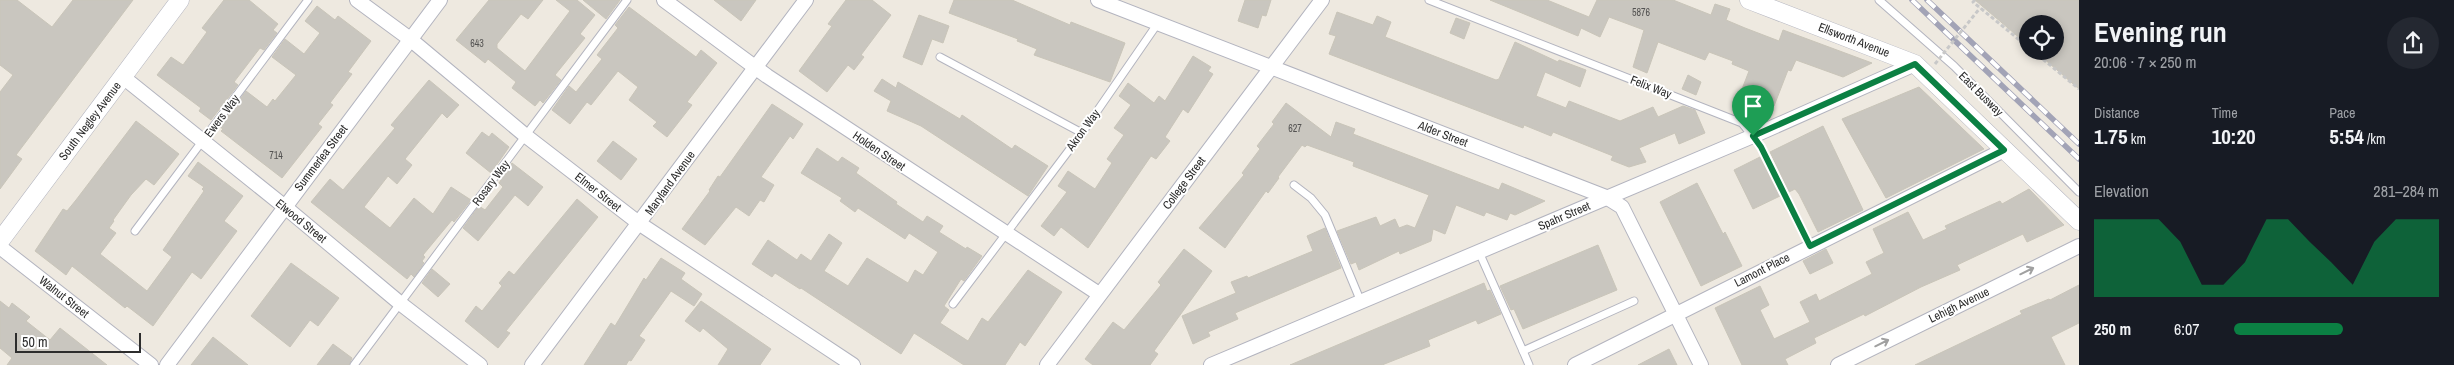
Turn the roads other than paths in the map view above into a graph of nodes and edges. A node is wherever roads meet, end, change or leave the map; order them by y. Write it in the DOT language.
graph roads {
  1 [pos="180,0"];
  2 [pos="308,0"];
  3 [pos="357,0"];
  4 [pos="440,0"];
  5 [pos="627,0"];
  6 [pos="664,0"];
  7 [pos="806,0"];
  8 [pos="1098,0"];
  9 [pos="1322,0"];
  10 [pos="1429,0"];
  11 [pos="1749,0"];
  12 [pos="1879,0"];
  13 [pos="1158,23"];
  14 [pos="410,39"];
  15 [pos="940,57"];
  16 [pos="1915,64"];
  17 [pos="1273,67"];
  18 [pos="755,68"];
  19 [pos="123,78"];
  20 [pos="1082,133"];
  21 [pos="526,136"];
  22 [pos="1753,136"];
  23 [pos="203,142"];
  24 [pos="2004,150"];
  25 [pos="1294,185"];
  26 [pos="2079,192"];
  27 [pos="1606,197"];
  28 [pos="285,207"];
  29 [pos="2079,221"];
  30 [pos="640,224"];
  31 [pos="135,231"];
  32 [pos="1005,234"];
  33 [pos="0,242"];
  34 [pos="1810,246"];
  35 [pos="2079,246"];
  36 [pos="0,247"];
  37 [pos="1479,252"];
  38 [pos="1099,294"];
  39 [pos="1361,302"];
  40 [pos="1634,302"];
  41 [pos="401,304"];
  42 [pos="952,304"];
  43 [pos="1674,315"];
  44 [pos="1523,350"];
  45 [pos="151,365"];
  46 [pos="167,365"];
  47 [pos="354,365"];
  48 [pos="480,365"];
  49 [pos="532,365"];
  50 [pos="853,365"];
  51 [pos="1047,365"];
  52 [pos="1211,365"];
  53 [pos="1530,365"];
  54 [pos="1575,365"];
  55 [pos="1701,365"];
  56 [pos="1838,365"];
  1 -- 19 [label="street, South Negley Avenue"];
  2 -- 23 [label="lane, Ewers Way"];
  3 -- 14 [label="street, Elmer Street"];
  4 -- 14 [label="street, Summerlea Street"];
  5 -- 21 [label="lane, Rosary Way"];
  6 -- 18 [label="street, Holden Street"];
  7 -- 18 [label="street, Maryland Avenue"];
  8 -- 13 [label="street, Alder Street"];
  9 -- 17 [label="street, College Street"];
  10 -- 22 [label="lane, Felix Way"];
  11 -- 16 [label="street, Ellsworth Avenue"];
  12 -- 26 [label="lane, East Busway"];
  13 -- 17 [label="street, Alder Street"];
  13 -- 20 [label="lane, Akron Way"];
  14 -- 21 [label="street, Elmer Street"];
  14 -- 28 [label="street, Summerlea Street"];
  15 -- 20 [label="lane"];
  16 -- 22 [label="street, Spahr Street"];
  16 -- 24 [label="street, Ellsworth Avenue"];
  17 -- 27 [label="street, Alder Street"];
  17 -- 38 [label="street, College Street"];
  18 -- 30 [label="street, Maryland Avenue"];
  18 -- 32 [label="street, Holden Street"];
  19 -- 23 [label="street, Elwood Street"];
  19 -- 33 [label="street, South Negley Avenue"];
  20 -- 32 [label="lane, Akron Way"];
  21 -- 30 [label="street, Elmer Street"];
  21 -- 41 [label="lane, Rosary Way"];
  22 -- 27 [label="street, Spahr Street"];
  22 -- 34 [label="lane, Felix Way"];
  23 -- 28 [label="street, Elwood Street"];
  23 -- 31 [label="lane, Ewers Way"];
  24 -- 29 [label="street, Ellsworth Avenue"];
  24 -- 34 [label="street, Lamont Place"];
  25 -- 39 [label="lane"];
  27 -- 37 [label="street, Spahr Street"];
  27 -- 43 [label="street, Alder Street"];
  28 -- 41 [label="street, Elwood Street"];
  28 -- 46 [label="street, Summerlea Street"];
  30 -- 49 [label="street, Maryland Avenue"];
  30 -- 50 [label="street, Elmer Street"];
  32 -- 38 [label="street, Holden Street"];
  32 -- 42 [label="lane, Akron Way"];
  34 -- 43 [label="street, Lamont Place"];
  56 -- 35 [label="street, Lehigh Avenue, one-way"];
  36 -- 45 [label="street, Walnut Street"];
  37 -- 39 [label="street, Spahr Street"];
  37 -- 44 [label="lane"];
  38 -- 51 [label="street, College Street"];
  39 -- 52 [label="street, Spahr Street"];
  40 -- 44 [label="lane"];
  41 -- 47 [label="lane, Rosary Way"];
  41 -- 48 [label="street, Elwood Street"];
  43 -- 54 [label="street, Lamont Place"];
  43 -- 55 [label="street, Alder Street"];
  44 -- 53 [label="lane"];
}
